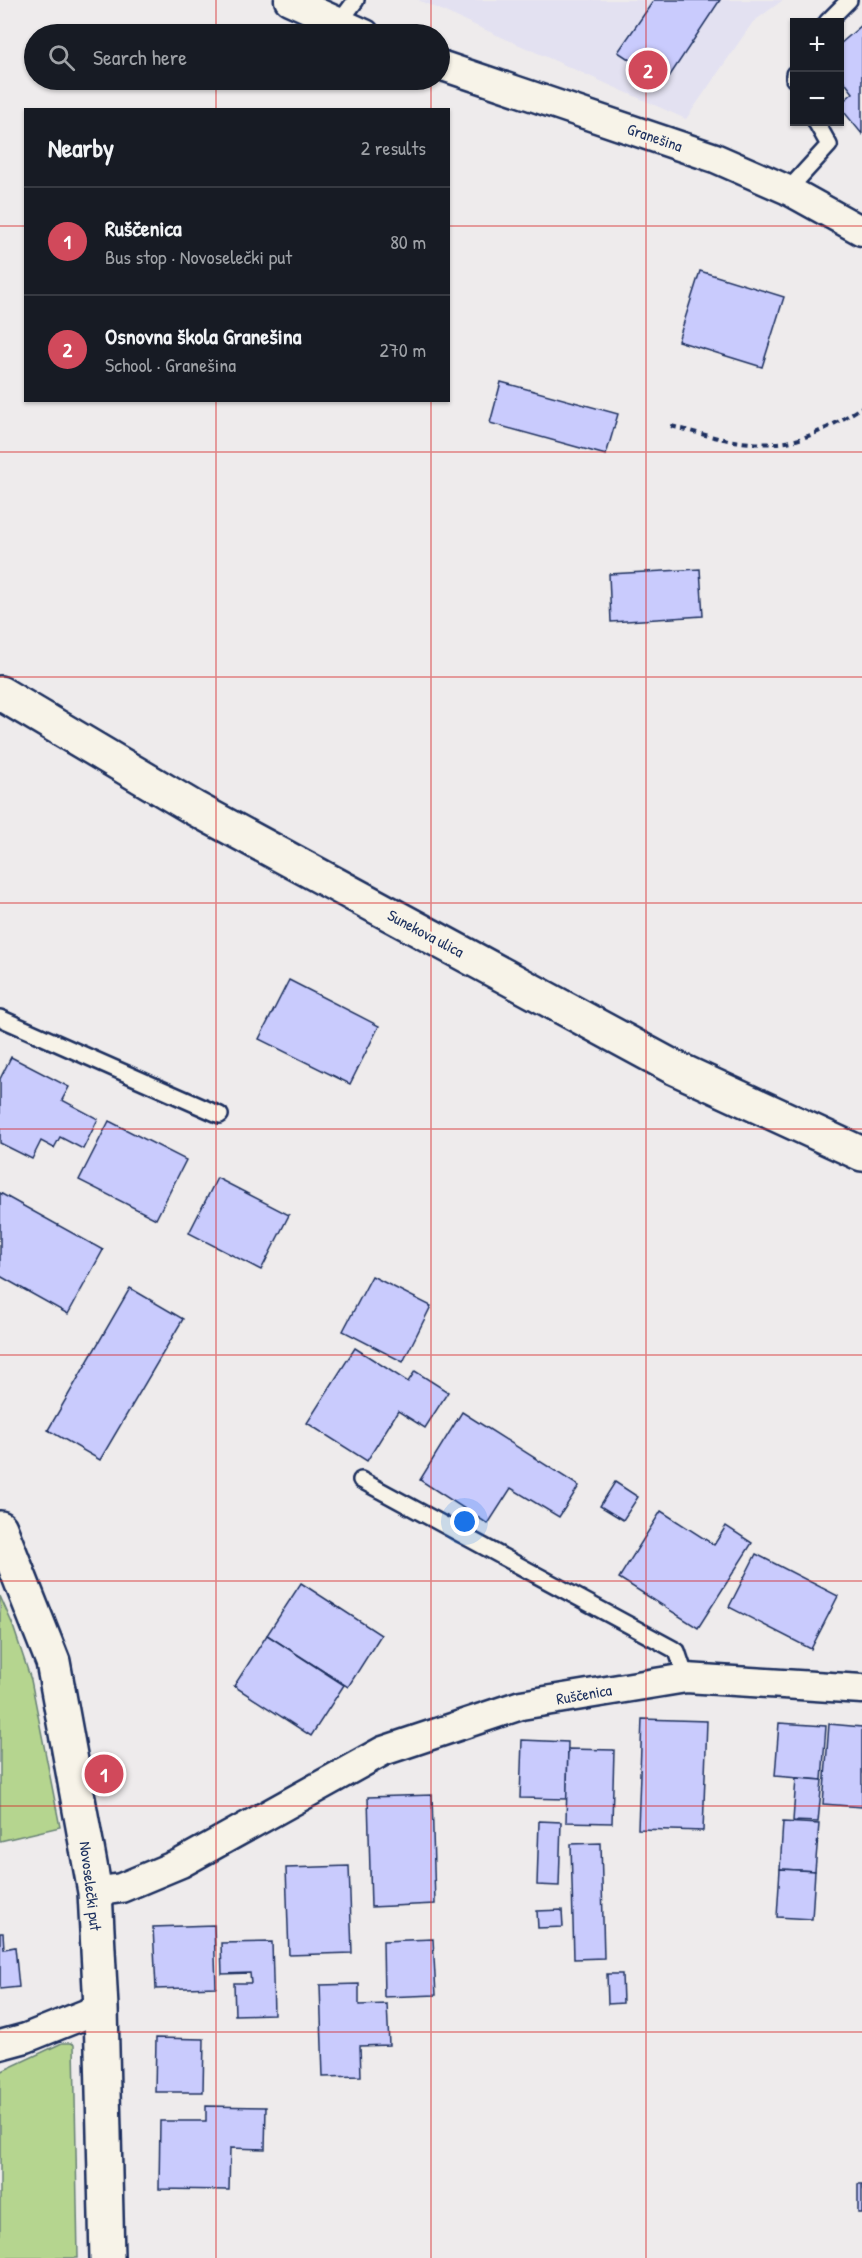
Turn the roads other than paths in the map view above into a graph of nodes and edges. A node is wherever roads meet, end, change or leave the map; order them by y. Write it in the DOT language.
graph roads {
  1 [pos="289,0"];
  2 [pos="356,0"];
  3 [pos="849,0"];
  4 [pos="831,18"];
  5 [pos="339,23"];
  6 [pos="450,68"];
  7 [pos="818,126"];
  8 [pos="788,190"];
  9 [pos="862,231"];
  10 [pos="0,693"];
  11 [pos="0,1018"];
  12 [pos="220,1115"];
  13 [pos="862,1154"];
  14 [pos="361,1480"];
  15 [pos="0,1528"];
  16 [pos="686,1678"];
  17 [pos="862,1689"];
  18 [pos="95,1892"];
  19 [pos="101,2008"];
  20 [pos="0,2046"];
  21 [pos="107,2258"];
  1 -- 5 [label="street"];
  2 -- 5 [label="lane"];
  3 -- 4 [label="lane"];
  6 -- 8 [label="street, Granešina"];
  7 -- 8 [label="lane"];
  8 -- 9 [label="street, Granešina"];
  10 -- 13 [label="street, Sunekova ulica"];
  11 -- 12 [label="lane"];
  14 -- 16 [label="lane"];
  15 -- 18 [label="street, Novoselečki put"];
  16 -- 17 [label="street, Ruščenica"];
  16 -- 18 [label="street, Ruščenica"];
  18 -- 19 [label="street, Novoselečki put"];
  19 -- 20 [label="street"];
  19 -- 21 [label="street, Novoselečki put"];
}
